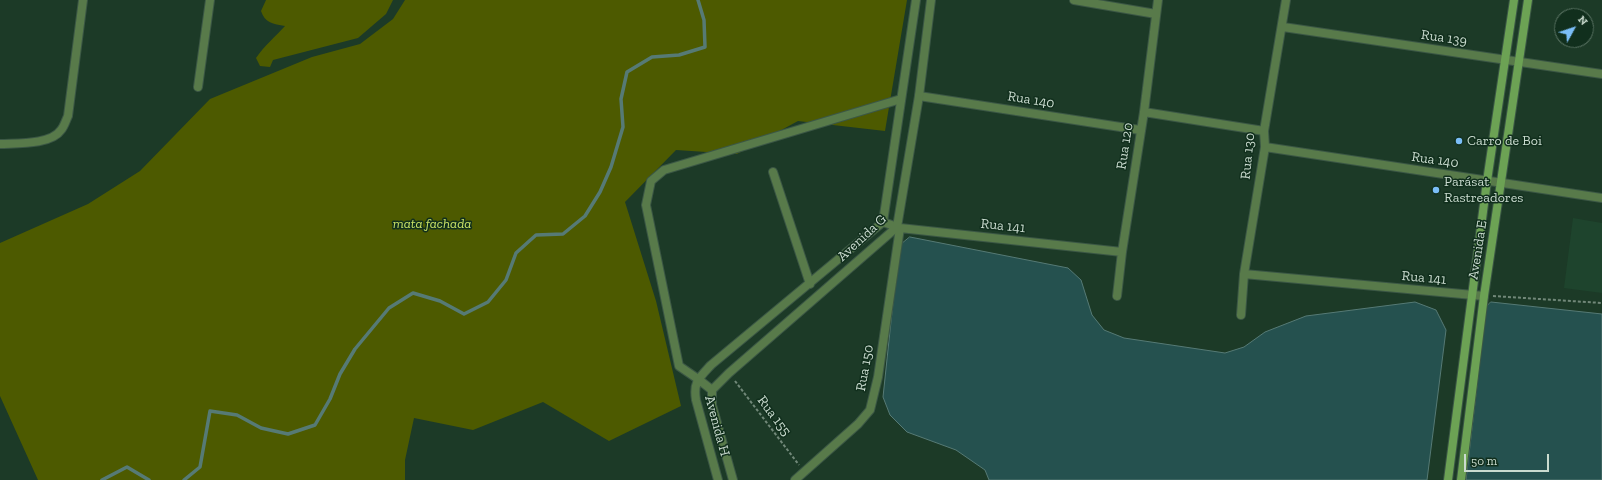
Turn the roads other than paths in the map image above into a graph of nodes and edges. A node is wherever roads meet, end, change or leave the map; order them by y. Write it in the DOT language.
graph roads {
  1 [pos="83,0"];
  2 [pos="210,0"];
  3 [pos="916,0"];
  4 [pos="931,0"];
  5 [pos="1074,0"];
  6 [pos="1158,0"];
  7 [pos="1286,0"];
  8 [pos="1514,0"];
  9 [pos="1528,0"];
  10 [pos="1156,14"];
  11 [pos="1283,27"];
  12 [pos="1506,60"];
  13 [pos="1520,62"];
  14 [pos="1602,74"];
  15 [pos="198,86"];
  16 [pos="919,96"];
  17 [pos="901,99"];
  18 [pos="1144,112"];
  19 [pos="1140,130"];
  20 [pos="1264,131"];
  21 [pos="0,144"];
  22 [pos="1265,148"];
  23 [pos="773,172"];
  24 [pos="1487,180"];
  25 [pos="1502,183"];
  26 [pos="1602,198"];
  27 [pos="883,222"];
  28 [pos="898,227"];
  29 [pos="1122,252"];
  30 [pos="1244,274"];
  31 [pos="810,284"];
  32 [pos="1117,296"];
  33 [pos="1471,296"];
  34 [pos="1484,296"];
  35 [pos="1241,315"];
  36 [pos="698,379"];
  37 [pos="712,390"];
  38 [pos="718,480"];
  39 [pos="733,480"];
  40 [pos="795,480"];
  41 [pos="1448,480"];
  42 [pos="1461,480"];
  1 -- 21 [label="street"];
  2 -- 15 [label="street"];
  3 -- 17 [label="street, Avenida G"];
  4 -- 16 [label="street, Avenida G"];
  5 -- 10 [label="street"];
  6 -- 10 [label="street, Rua 120"];
  7 -- 11 [label="street, Rua 130"];
  8 -- 12 [label="main road, Avenida E"];
  9 -- 13 [label="main road, Avenida E"];
  10 -- 18 [label="street, Rua 120"];
  11 -- 12 [label="street, Rua 139"];
  11 -- 20 [label="street, Rua 130"];
  12 -- 13 [label="street, Rua 139"];
  12 -- 24 [label="main road, Avenida E"];
  13 -- 14 [label="street, Rua 139"];
  13 -- 25 [label="main road, Avenida E"];
  16 -- 19 [label="street, Rua 140"];
  16 -- 28 [label="street, Avenida G"];
  17 -- 27 [label="street, Avenida G"];
  17 -- 36 [label="street"];
  18 -- 19 [label="street, Rua 120"];
  18 -- 20 [label="street"];
  19 -- 29 [label="street, Rua 120"];
  20 -- 22 [label="street, Rua 130"];
  22 -- 24 [label="street, Rua 140"];
  22 -- 30 [label="street, Rua 130"];
  23 -- 31 [label="street"];
  24 -- 25 [label="street, Rua 140"];
  24 -- 33 [label="main road, Avenida E"];
  25 -- 26 [label="street, Rua 140"];
  25 -- 34 [label="main road, Avenida E"];
  27 -- 28 [label="street, Rua 141"];
  27 -- 31 [label="street, Avenida G"];
  28 -- 29 [label="street, Rua 141"];
  28 -- 37 [label="street, Avenida G"];
  28 -- 40 [label="street, Rua 150"];
  29 -- 32 [label="street, Rua 120"];
  30 -- 33 [label="street, Rua 141"];
  30 -- 35 [label="street, Rua 130"];
  31 -- 36 [label="street, Avenida G"];
  33 -- 34 [label="street, Rua 141"];
  33 -- 41 [label="main road, Avenida E"];
  34 -- 42 [label="main road, Avenida E"];
  36 -- 37 [label="street"];
  36 -- 38 [label="street, Avenida H"];
  37 -- 39 [label="street, Avenida H"];
}
